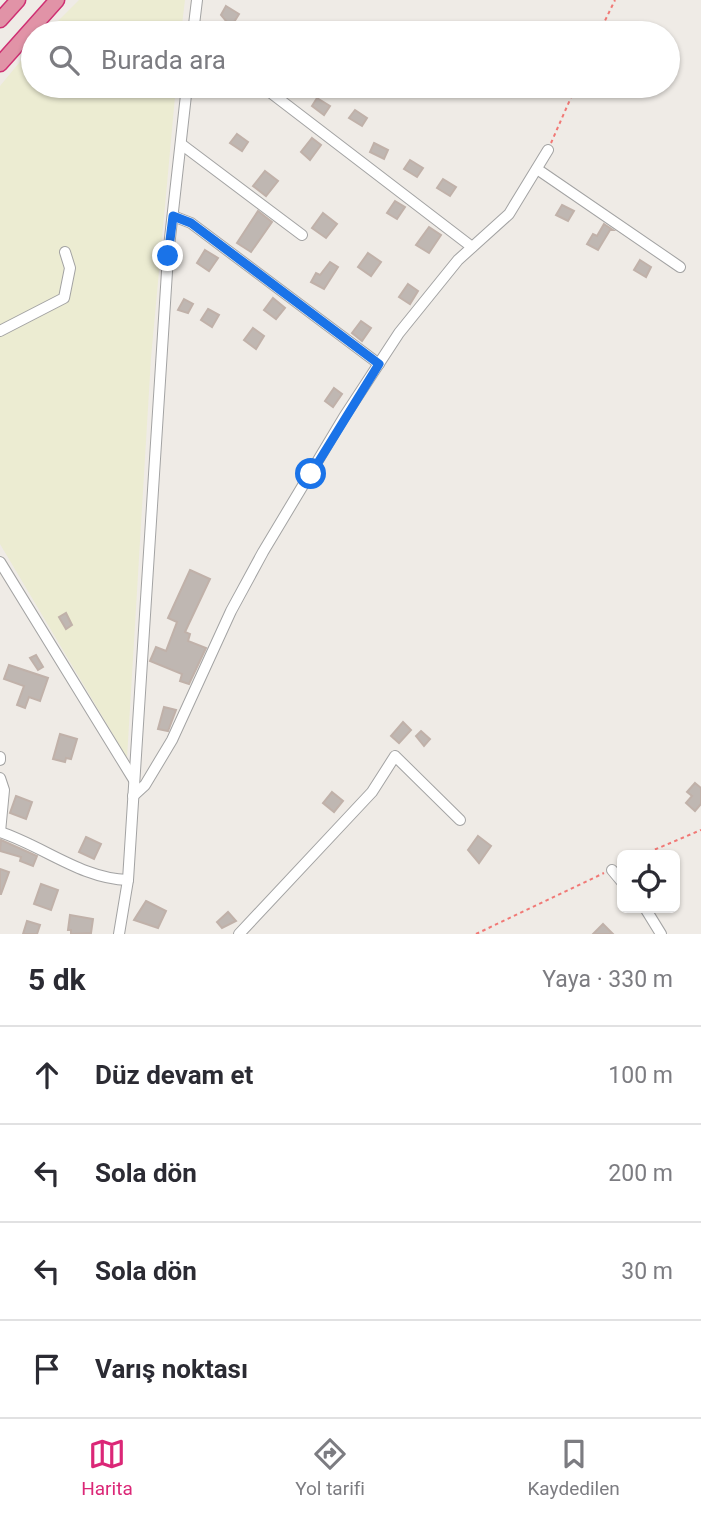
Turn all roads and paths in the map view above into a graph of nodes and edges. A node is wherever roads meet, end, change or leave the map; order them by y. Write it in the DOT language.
graph roads {
  1 [pos="18,0"];
  2 [pos="57,0"];
  3 [pos="197,0"];
  4 [pos="615,0"];
  5 [pos="0,20"];
  6 [pos="38,21"];
  7 [pos="194,21"];
  8 [pos="605,21"];
  9 [pos="21,40"];
  10 [pos="0,64"];
  11 [pos="186,98"];
  12 [pos="278,98"];
  13 [pos="571,98"];
  14 [pos="181,144"];
  15 [pos="548,150"];
  16 [pos="537,169"];
  17 [pos="173,216"];
  18 [pos="302,235"];
  19 [pos="472,247"];
  20 [pos="65,252"];
  21 [pos="680,267"];
  22 [pos="0,331"];
  23 [pos="379,364"];
  24 [pos="0,562"];
  25 [pos="0,778"];
  26 [pos="134,781"];
  27 [pos="133,796"];
  28 [pos="460,820"];
  29 [pos="701,831"];
  30 [pos="0,832"];
  31 [pos="654,850"];
  32 [pos="612,870"];
  33 [pos="617,876"];
  34 [pos="128,880"];
  35 [pos="648,913"];
  36 [pos="119,934"];
  37 [pos="239,934"];
  38 [pos="475,934"];
  39 [pos="661,934"];
  1 -- 5 [label="highway"];
  2 -- 6 [label="highway"];
  3 -- 7 [label="street"];
  4 -- 8 [label="path"];
  9 -- 10 [label="highway"];
  11 -- 14 [label="street"];
  12 -- 19 [label="street"];
  13 -- 15 [label="path"];
  14 -- 17 [label="street"];
  14 -- 18 [label="street"];
  15 -- 16 [label="street"];
  16 -- 19 [label="street"];
  16 -- 21 [label="street"];
  17 -- 23 [label="street"];
  17 -- 26 [label="street"];
  19 -- 23 [label="street"];
  20 -- 22 [label="street"];
  23 -- 27 [label="street"];
  24 -- 26 [label="street"];
  25 -- 30 [label="street"];
  26 -- 27 [label="street"];
  27 -- 34 [label="street"];
  28 -- 37 [label="street"];
  29 -- 31 [label="path"];
  30 -- 34 [label="street"];
  32 -- 33 [label="street"];
  32 -- 38 [label="path"];
  34 -- 36 [label="street"];
  35 -- 39 [label="street"];
}
